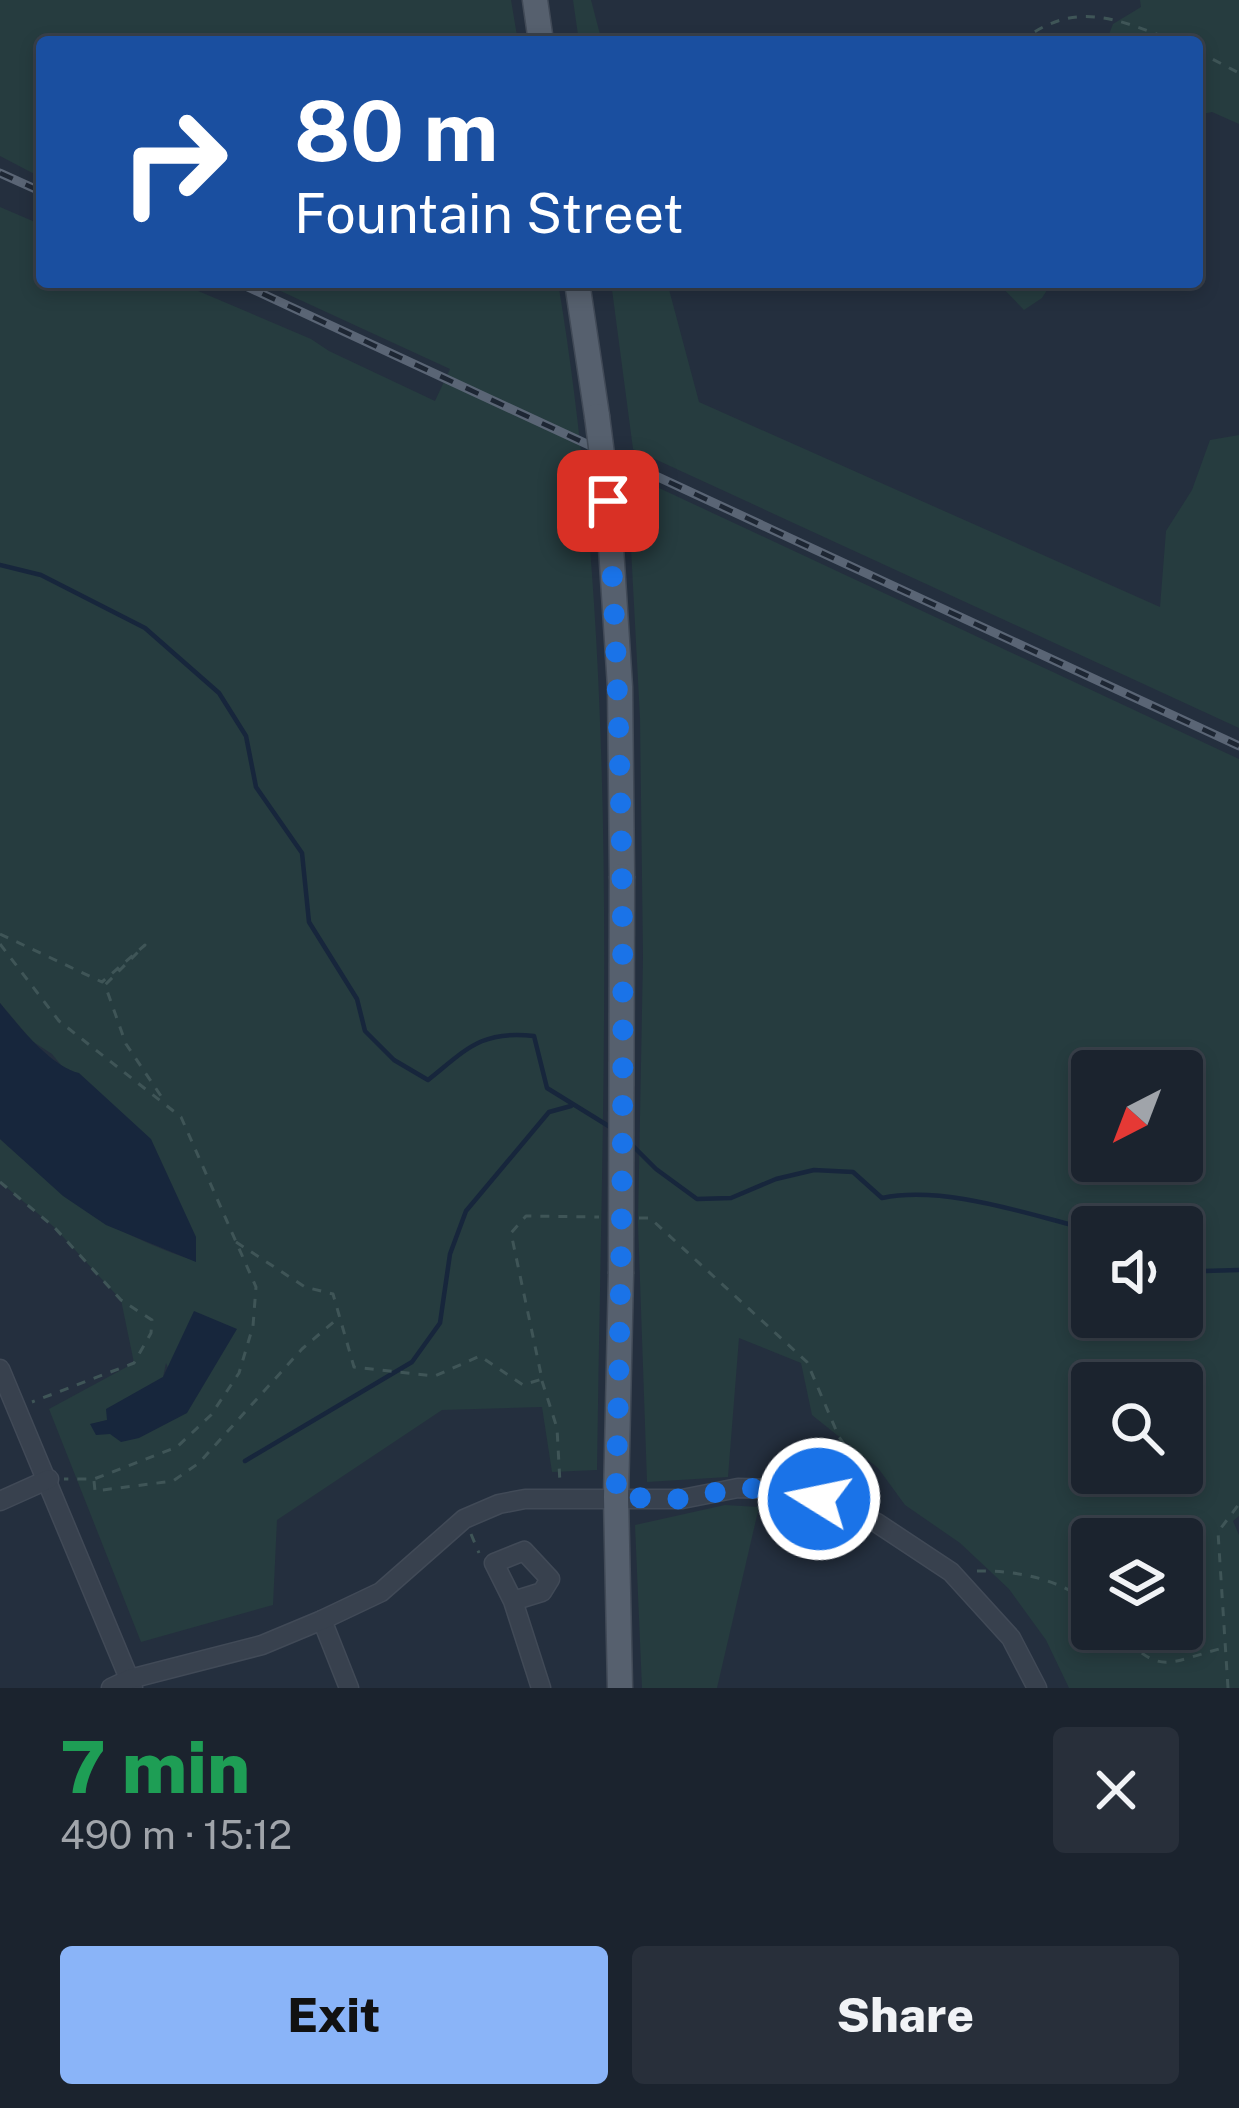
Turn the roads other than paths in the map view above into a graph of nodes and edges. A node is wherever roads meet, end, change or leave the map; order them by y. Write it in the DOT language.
graph roads {
  1 [pos="535,0"];
  2 [pos="540,36"];
  3 [pos="578,288"];
  4 [pos="0,1369"];
  5 [pos="49,1478"];
  6 [pos="616,1497"];
  7 [pos="0,1501"];
  8 [pos="513,1600"];
  9 [pos="322,1620"];
  10 [pos="132,1684"];
  11 [pos="111,1688"];
  12 [pos="349,1688"];
  13 [pos="541,1688"];
  14 [pos="620,1688"];
  15 [pos="1037,1688"];
  1 -- 2 [label="main road"];
  3 -- 6 [label="main road, bridge"];
  4 -- 5 [label="street"];
  5 -- 7 [label="street"];
  5 -- 10 [label="street"];
  6 -- 9 [label="street"];
  6 -- 14 [label="main road"];
  6 -- 15 [label="street"];
  8 -- 8 [label="street"];
  8 -- 13 [label="street"];
  9 -- 10 [label="street"];
  9 -- 12 [label="street"];
  10 -- 11 [label="street"];
}
